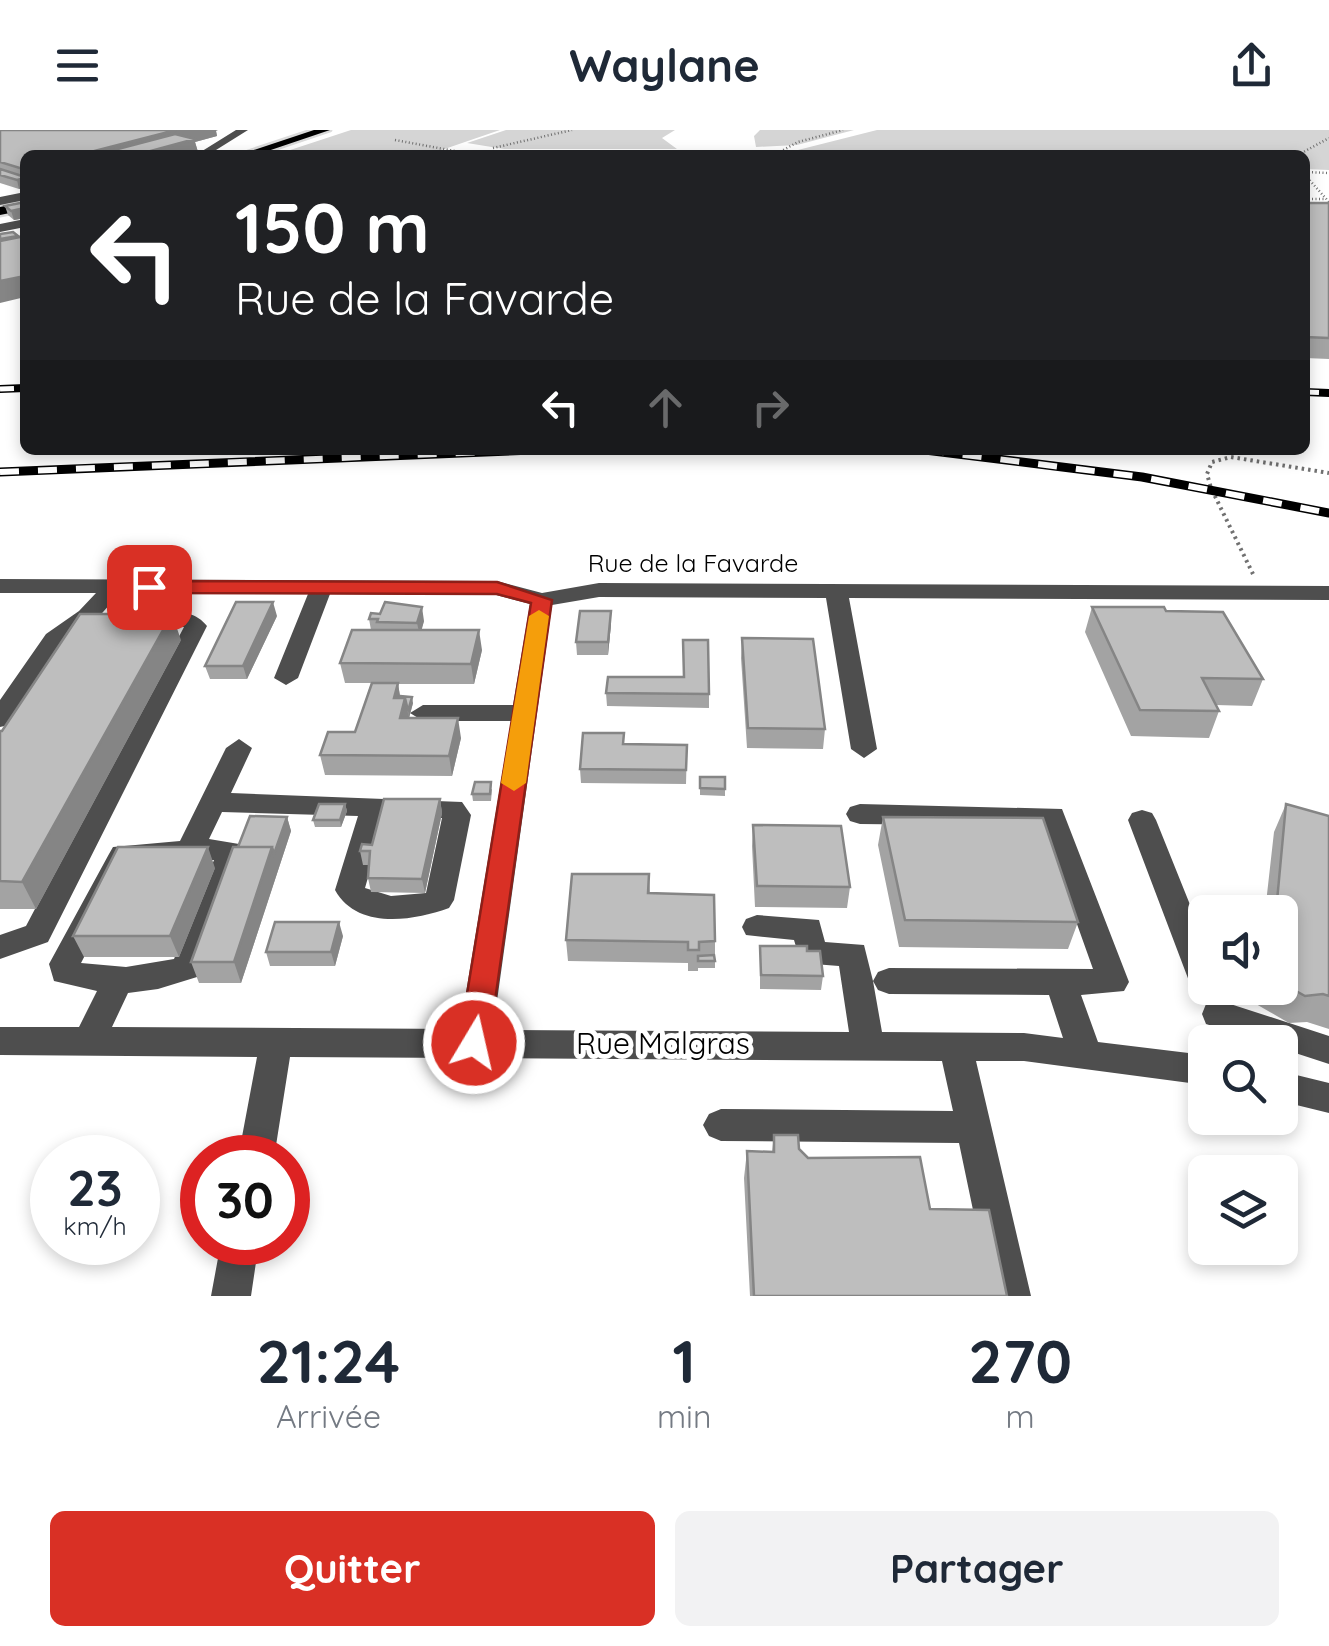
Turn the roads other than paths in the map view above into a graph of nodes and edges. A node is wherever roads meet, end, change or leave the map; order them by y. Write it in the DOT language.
graph roads {
  1 [pos="243,130"];
  2 [pos="326,130"];
  3 [pos="210,150"];
  4 [pos="261,150"];
  5 [pos="0,586"];
  6 [pos="114,587"];
  7 [pos="322,588"];
  8 [pos="836,590"];
  9 [pos="1329,593"];
  10 [pos="542,600"];
  11 [pos="87,616"];
  12 [pos="286,678"];
  13 [pos="423,713"];
  14 [pos="524,713"];
  15 [pos="0,719"];
  16 [pos="238,748"];
  17 [pos="864,748"];
  18 [pos="212,802"];
  19 [pos="374,808"];
  20 [pos="860,814"];
  21 [pos="1142,820"];
  22 [pos="190,850"];
  23 [pos="758,927"];
  24 [pos="0,947"];
  25 [pos="119,978"];
  26 [pos="890,981"];
  27 [pos="1060,982"];
  28 [pos="1215,1006"];
  29 [pos="0,1041"];
  30 [pos="89,1042"];
  31 [pos="276,1042"];
  32 [pos="474,1043"];
  33 [pos="868,1045"];
  34 [pos="956,1046"];
  35 [pos="1329,1050"];
  36 [pos="1085,1053"];
  37 [pos="1188,1068"];
  38 [pos="1298,1090"];
  39 [pos="1329,1098"];
  40 [pos="720,1124"];
  41 [pos="973,1127"];
  42 [pos="260,1135"];
  43 [pos="236,1265"];
  44 [pos="231,1296"];
  45 [pos="1011,1296"];
  1 -- 3 [label="street"];
  2 -- 4 [label="main road"];
  5 -- 6 [label="street, Rue de la Favarde"];
  6 -- 7 [label="street, Rue de la Favarde"];
  6 -- 11 [label="street"];
  7 -- 10 [label="street, Rue de la Favarde"];
  7 -- 12 [label="street"];
  8 -- 9 [label="street, Rue de la Favarde"];
  8 -- 10 [label="street, Rue de la Favarde"];
  8 -- 17 [label="street"];
  10 -- 14 [label="street"];
  11 -- 15 [label="street"];
  11 -- 24 [label="street"];
  13 -- 14 [label="street"];
  14 -- 32 [label="street"];
  16 -- 18 [label="street"];
  18 -- 19 [label="street"];
  18 -- 22 [label="street"];
  20 -- 27 [label="street"];
  21 -- 28 [label="street"];
  22 -- 25 [label="street"];
  22 -- 25 [label="street"];
  23 -- 33 [label="street"];
  25 -- 30 [label="street"];
  26 -- 27 [label="street"];
  27 -- 36 [label="street"];
  28 -- 35 [label="street"];
  29 -- 30 [label="street, Rue Malgras"];
  30 -- 31 [label="street, Rue Malgras"];
  31 -- 32 [label="street, Rue Malgras"];
  31 -- 42 [label="street"];
  32 -- 33 [label="street, Rue Malgras"];
  33 -- 34 [label="street, Rue Malgras"];
  34 -- 36 [label="street, Rue Malgras"];
  34 -- 41 [label="street"];
  36 -- 37 [label="street, Rue Malgras"];
  38 -- 39 [label="street"];
  40 -- 41 [label="street"];
  41 -- 45 [label="street"];
  43 -- 44 [label="street"];
}
